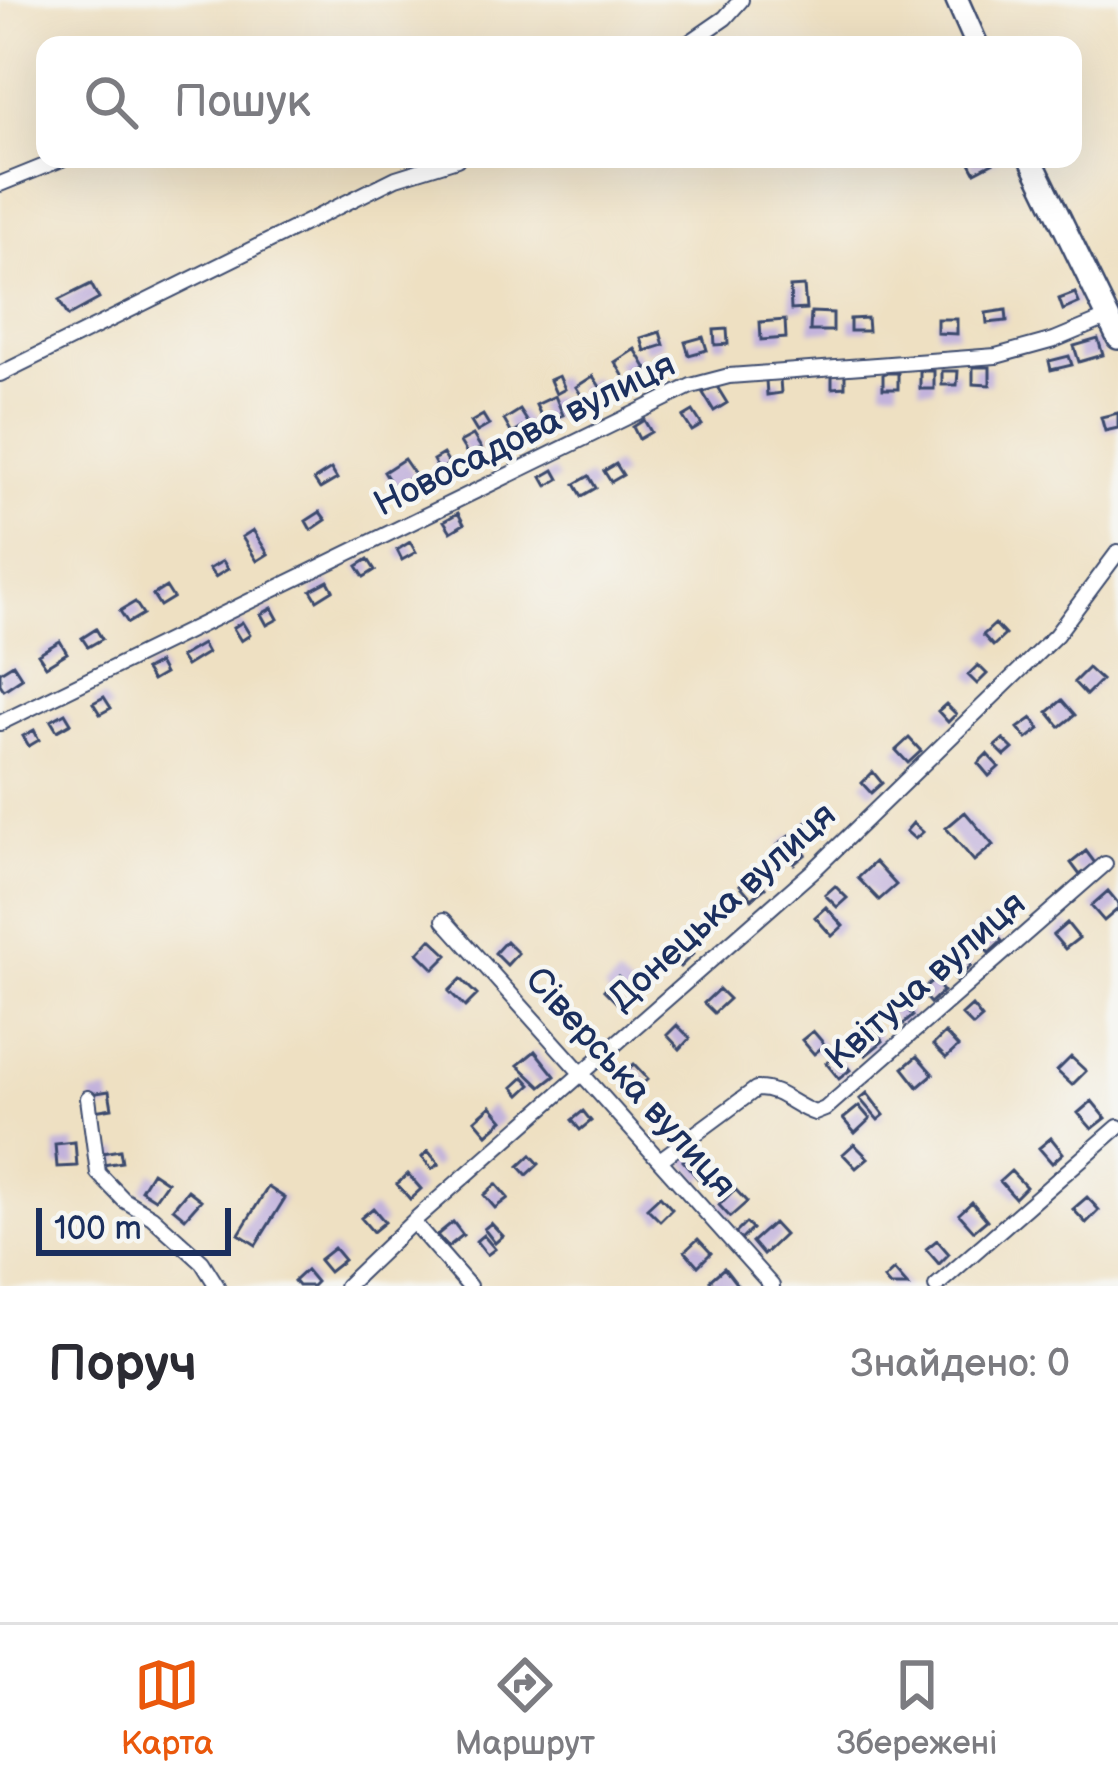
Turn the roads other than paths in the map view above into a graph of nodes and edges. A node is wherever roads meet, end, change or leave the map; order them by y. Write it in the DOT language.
graph roads {
  1 [pos="741,0"];
  2 [pos="957,0"];
  3 [pos="699,36"];
  4 [pos="973,36"];
  5 [pos="40,168"];
  6 [pos="428,168"];
  7 [pos="1035,168"];
  8 [pos="0,184"];
  9 [pos="1113,328"];
  10 [pos="0,374"];
  11 [pos="1118,552"];
  12 [pos="0,723"];
  13 [pos="1106,864"];
  14 [pos="444,920"];
  15 [pos="580,1073"];
  16 [pos="88,1098"];
  17 [pos="1118,1126"];
  18 [pos="660,1160"];
  19 [pos="413,1222"];
  20 [pos="217,1286"];
  21 [pos="346,1286"];
  22 [pos="469,1286"];
  23 [pos="772,1286"];
  24 [pos="936,1286"];
  1 -- 3 [label="street"];
  2 -- 4 [label="main road"];
  5 -- 8 [label="street"];
  6 -- 10 [label="street"];
  7 -- 9 [label="main road"];
  9 -- 12 [label="street, Новосадова вулиця"];
  11 -- 15 [label="street, Донецька вулиця"];
  13 -- 18 [label="street, Квітуча вулиця"];
  14 -- 15 [label="street, Сіверська вулиця"];
  15 -- 18 [label="street, Сіверська вулиця"];
  15 -- 19 [label="street, Донецька вулиця"];
  16 -- 20 [label="street"];
  17 -- 24 [label="street"];
  18 -- 23 [label="street, Сіверська вулиця"];
  19 -- 21 [label="street, Донецька вулиця"];
  19 -- 22 [label="street"];
}
